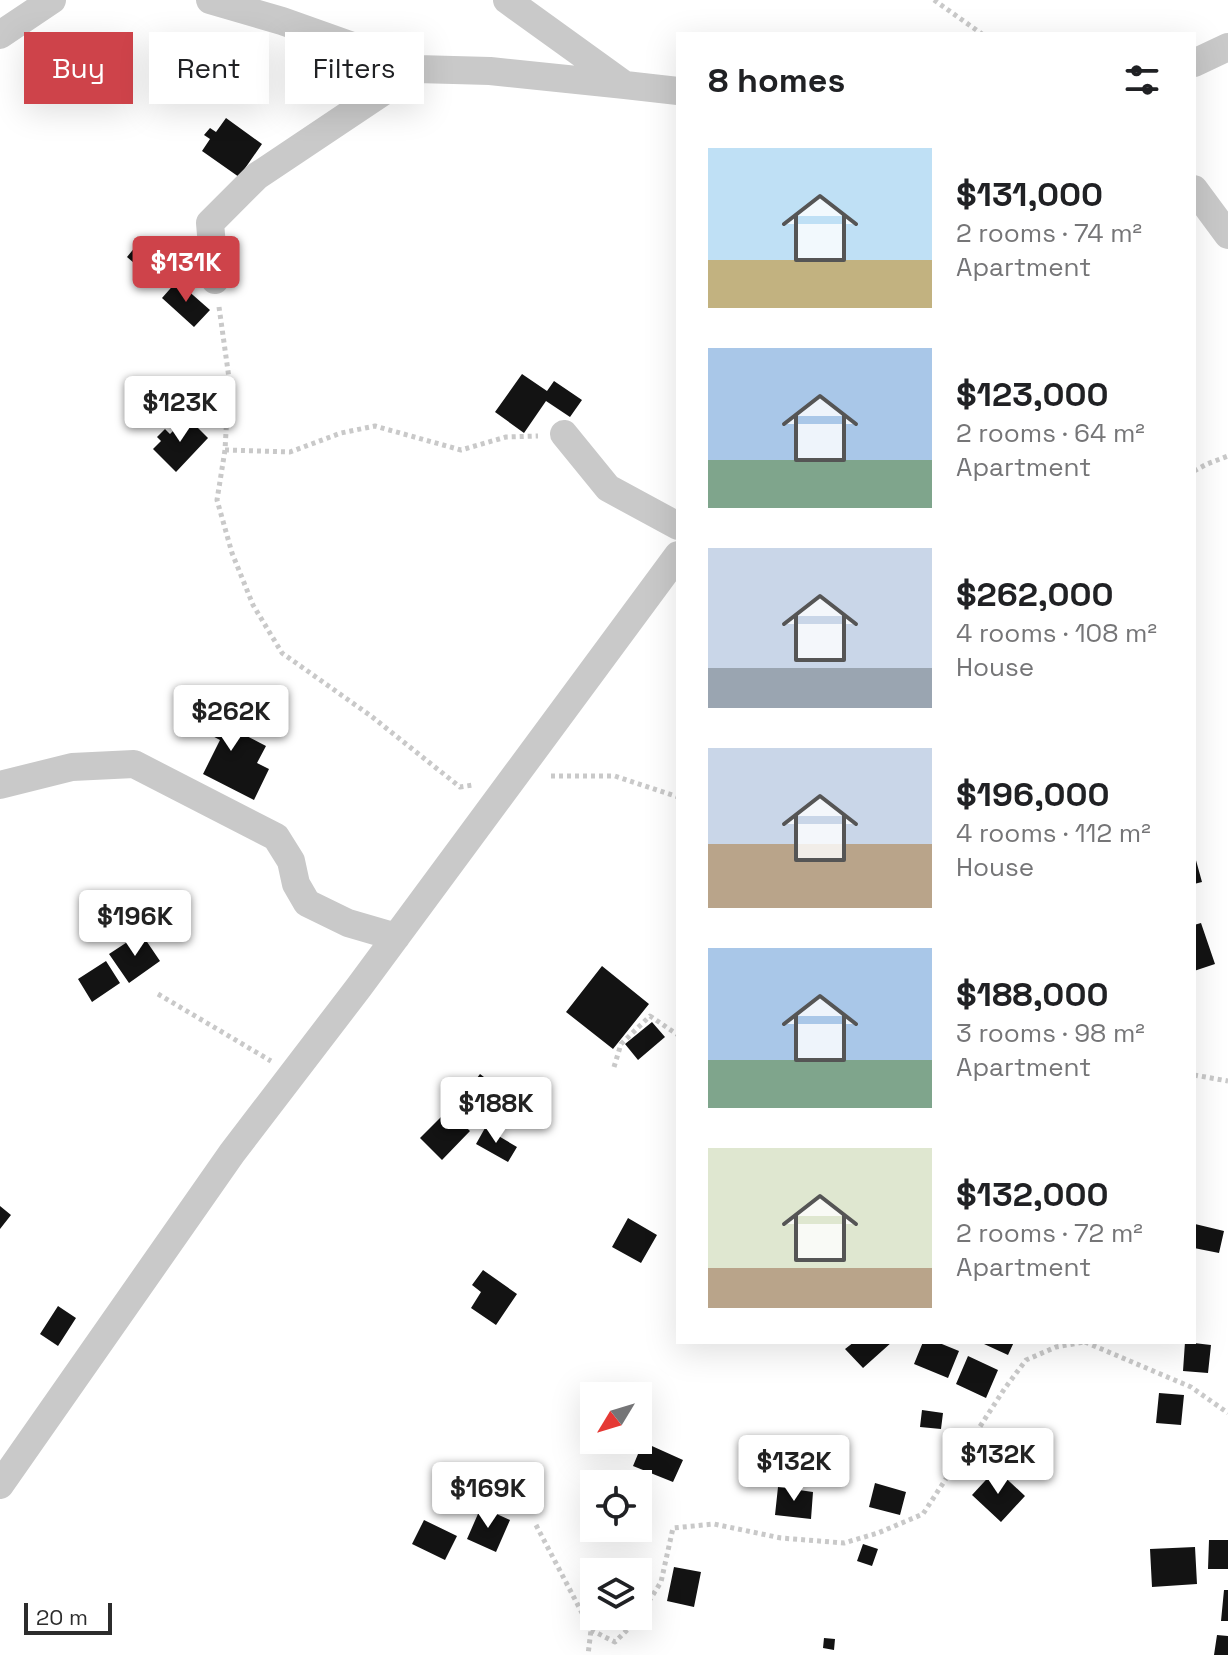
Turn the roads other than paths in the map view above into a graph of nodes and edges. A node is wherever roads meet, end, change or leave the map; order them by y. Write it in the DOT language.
graph roads {
  1 [pos="52,0"];
  2 [pos="210,0"];
  3 [pos="507,0"];
  4 [pos="313,32"];
  5 [pos="0,35"];
  6 [pos="1228,47"];
  7 [pos="1196,62"];
  8 [pos="424,69"];
  9 [pos="625,85"];
  10 [pos="676,91"];
  11 [pos="365,104"];
  12 [pos="1196,192"];
  13 [pos="1228,235"];
  14 [pos="215,280"];
  15 [pos="564,434"];
  16 [pos="676,525"];
  17 [pos="676,558"];
  18 [pos="0,785"];
  19 [pos="396,937"];
  20 [pos="0,1485"];
  1 -- 5 [label="street"];
  2 -- 4 [label="street"];
  3 -- 9 [label="street"];
  6 -- 7 [label="street"];
  8 -- 9 [label="street"];
  9 -- 10 [label="street"];
  11 -- 14 [label="street"];
  12 -- 13 [label="street"];
  15 -- 16 [label="street"];
  17 -- 19 [label="street"];
  18 -- 19 [label="street"];
  19 -- 20 [label="street"];
}
